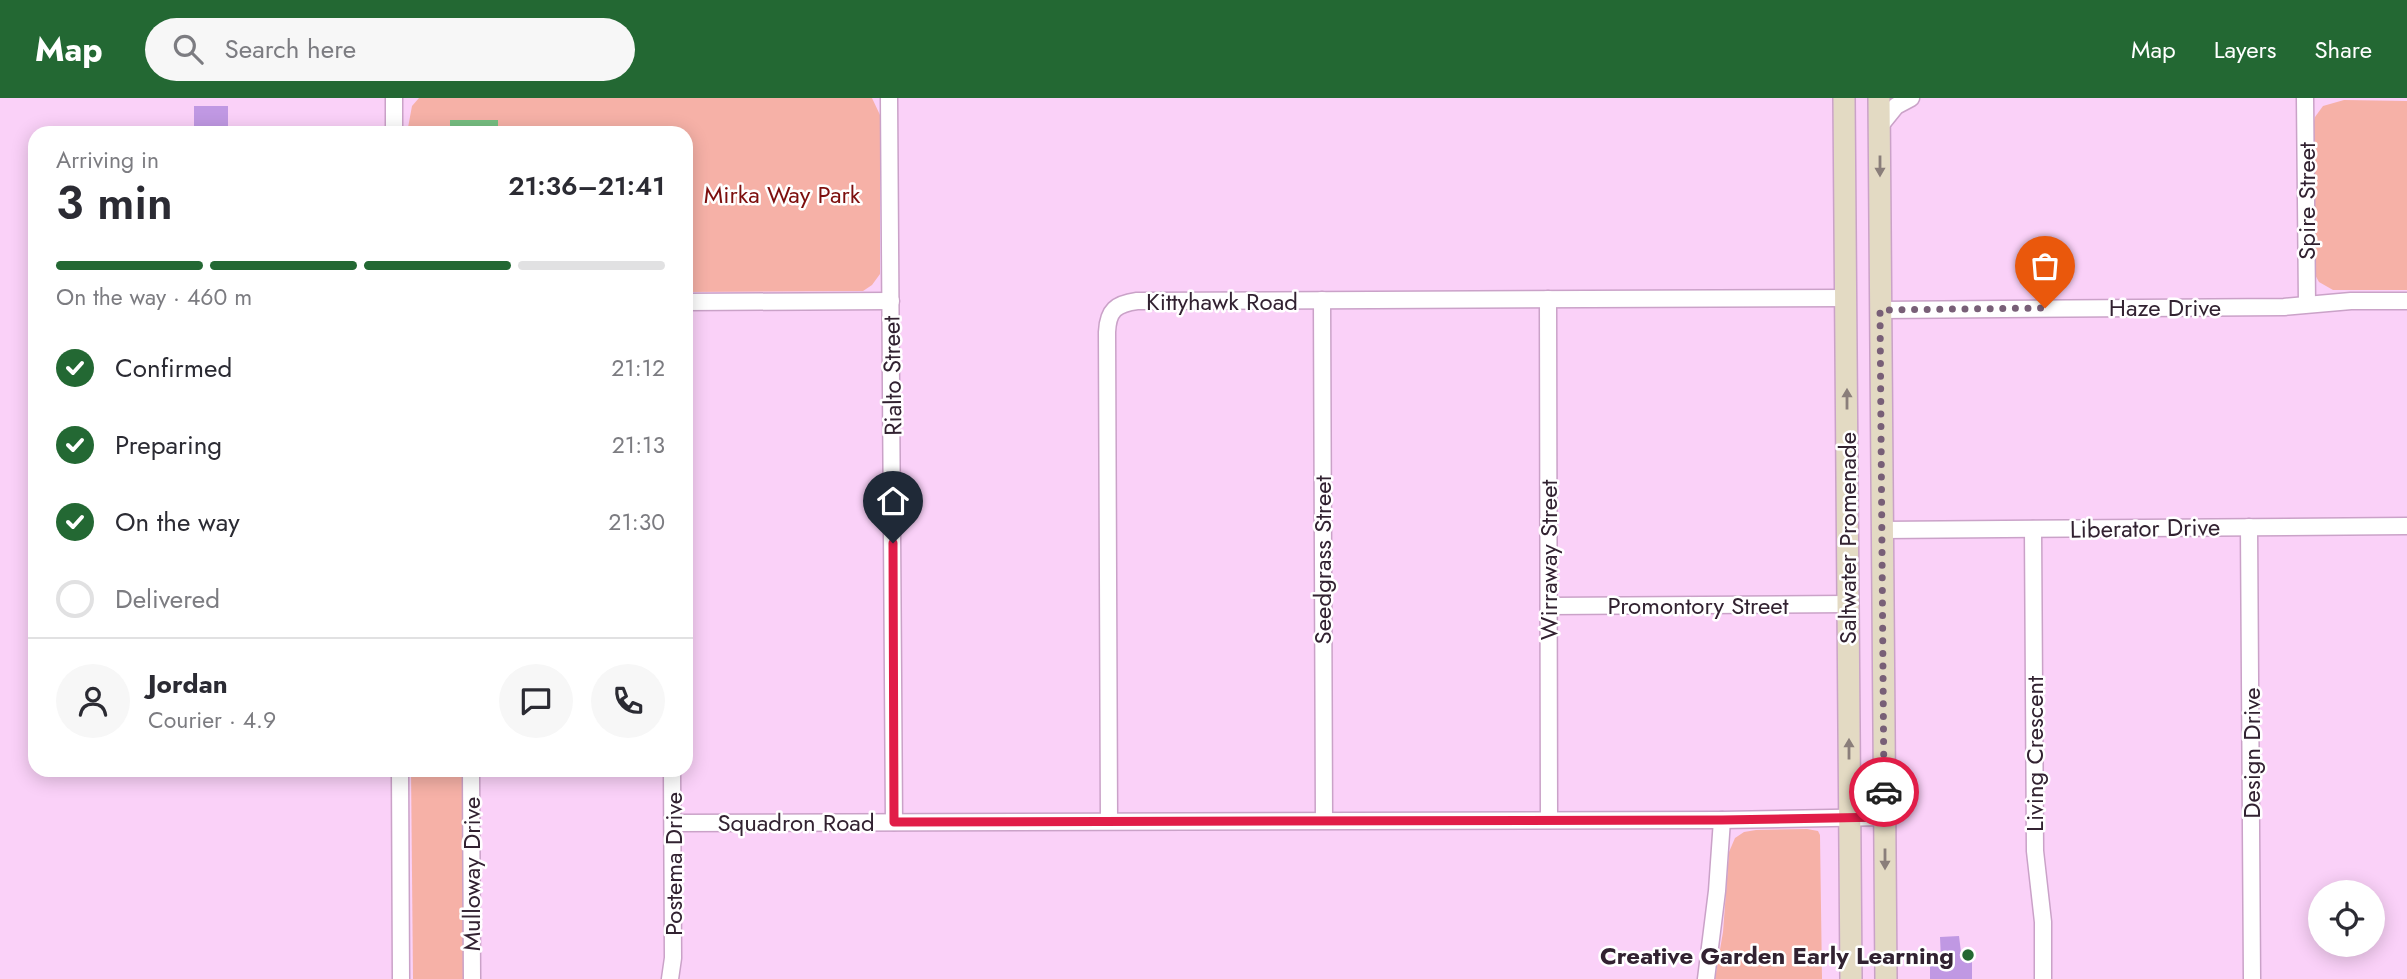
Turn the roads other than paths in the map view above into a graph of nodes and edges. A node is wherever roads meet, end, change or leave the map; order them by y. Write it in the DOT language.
graph roads {
  1 [pos="394,98"];
  2 [pos="889,98"];
  3 [pos="1844,98"];
  4 [pos="1879,98"];
  5 [pos="1911,98"];
  6 [pos="2305,98"];
  7 [pos="394,126"];
  8 [pos="1879,127"];
  9 [pos="1846,298"];
  10 [pos="1548,299"];
  11 [pos="1322,300"];
  12 [pos="891,301"];
  13 [pos="2407,301"];
  14 [pos="693,302"];
  15 [pos="2307,304"];
  16 [pos="1880,310"];
  17 [pos="2407,526"];
  18 [pos="2249,527"];
  19 [pos="2033,529"];
  20 [pos="1882,530"];
  21 [pos="1848,604"];
  22 [pos="1549,606"];
  23 [pos="400,777"];
  24 [pos="471,777"];
  25 [pos="672,777"];
  26 [pos="1849,817"];
  27 [pos="1885,817"];
  28 [pos="1324,820"];
  29 [pos="1549,820"];
  30 [pos="1722,820"];
  31 [pos="1109,821"];
  32 [pos="673,822"];
  33 [pos="894,822"];
  34 [pos="673,958"];
  35 [pos="401,979"];
  36 [pos="472,979"];
  37 [pos="670,979"];
  38 [pos="678,979"];
  39 [pos="1706,979"];
  40 [pos="1851,979"];
  41 [pos="1886,979"];
  42 [pos="2043,979"];
  43 [pos="2252,979"];
  1 -- 7 [label="street"];
  2 -- 12 [label="street, Rialto Street"];
  3 -- 9 [label="street, Saltwater Promenade"];
  4 -- 8 [label="street, Saltwater Promenade"];
  5 -- 8 [label="street"];
  6 -- 15 [label="street, Spire Street"];
  8 -- 16 [label="street, Saltwater Promenade, one-way"];
  9 -- 10 [label="street, Kittyhawk Road"];
  21 -- 9 [label="street, Saltwater Promenade, one-way"];
  10 -- 11 [label="street, Kittyhawk Road"];
  10 -- 22 [label="street, Wirraway Street"];
  11 -- 28 [label="street, Seedgrass Street"];
  11 -- 31 [label="street, Kittyhawk Road"];
  12 -- 14 [label="street"];
  12 -- 33 [label="street, Rialto Street"];
  13 -- 15 [label="street, Haze Drive"];
  15 -- 16 [label="street, Haze Drive"];
  16 -- 20 [label="street, Saltwater Promenade"];
  17 -- 18 [label="street, Liberator Drive"];
  18 -- 19 [label="street, Liberator Drive"];
  18 -- 43 [label="street, Design Drive"];
  19 -- 20 [label="street, Liberator Drive"];
  19 -- 42 [label="street, Living Crescent"];
  20 -- 27 [label="street, Saltwater Promenade"];
  21 -- 22 [label="street, Promontory Street"];
  26 -- 21 [label="street, Saltwater Promenade, one-way"];
  22 -- 29 [label="street, Wirraway Street"];
  23 -- 35 [label="street"];
  24 -- 36 [label="street, Mulloway Drive"];
  25 -- 32 [label="street, Postema Drive"];
  26 -- 27 [label="street, Squadron Road"];
  26 -- 30 [label="street, Squadron Road"];
  26 -- 40 [label="street, Saltwater Promenade"];
  27 -- 41 [label="street, Saltwater Promenade, one-way"];
  28 -- 29 [label="street, Squadron Road"];
  28 -- 31 [label="street, Squadron Road"];
  29 -- 30 [label="street, Squadron Road"];
  30 -- 39 [label="street"];
  31 -- 33 [label="street, Squadron Road"];
  32 -- 33 [label="street, Squadron Road"];
  32 -- 34 [label="street, Postema Drive"];
  34 -- 37 [label="street, Postema Drive"];
  34 -- 38 [label="street, Postema Drive"];
}
